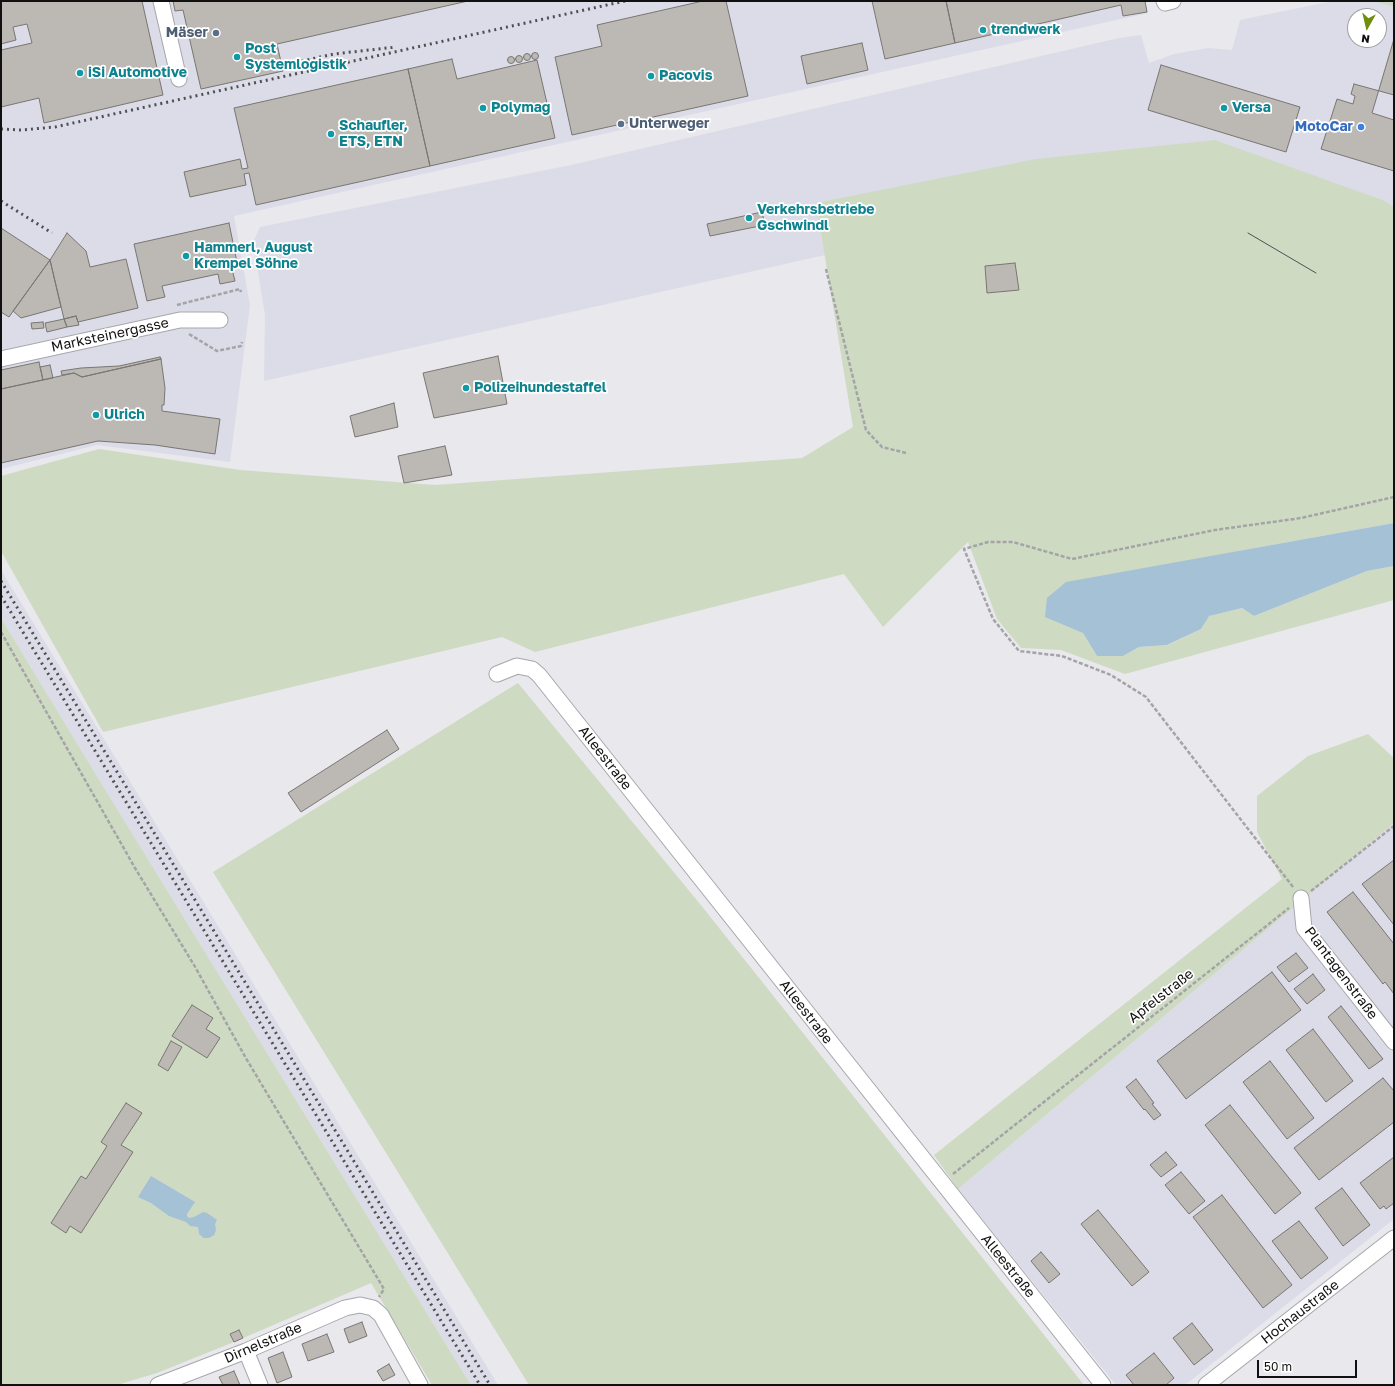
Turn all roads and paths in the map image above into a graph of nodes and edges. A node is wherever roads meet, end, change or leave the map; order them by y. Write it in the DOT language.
graph roads {
  1 [pos="161,1"];
  2 [pos="179,79"];
  3 [pos="826,269"];
  4 [pos="220,320"];
  5 [pos="1,359"];
  6 [pos="906,453"];
  7 [pos="1394,497"];
  8 [pos="1,632"];
  9 [pos="497,674"];
  10 [pos="1394,826"];
  11 [pos="1301,898"];
  12 [pos="1394,1042"];
  13 [pos="941,1183"];
  14 [pos="1394,1238"];
  15 [pos="371,1307"];
  16 [pos="246,1351"];
  17 [pos="158,1385"];
  18 [pos="260,1385"];
  19 [pos="420,1385"];
  20 [pos="1103,1385"];
  21 [pos="1206,1385"];
  1 -- 2 [label="street"];
  3 -- 6 [label="path"];
  4 -- 5 [label="street, Marksteinergasse"];
  7 -- 11 [label="path"];
  8 -- 15 [label="path"];
  9 -- 13 [label="street, Alleestraße"];
  10 -- 11 [label="path, Apfelstraße"];
  11 -- 12 [label="street, Plantagenstraße"];
  11 -- 13 [label="path, Apfelstraße"];
  13 -- 20 [label="street, Alleestraße"];
  14 -- 21 [label="street, Hochaustraße"];
  15 -- 16 [label="street, Dirnelstraße"];
  15 -- 19 [label="street"];
  16 -- 17 [label="street, Dirnelstraße"];
  16 -- 18 [label="street"];
}
